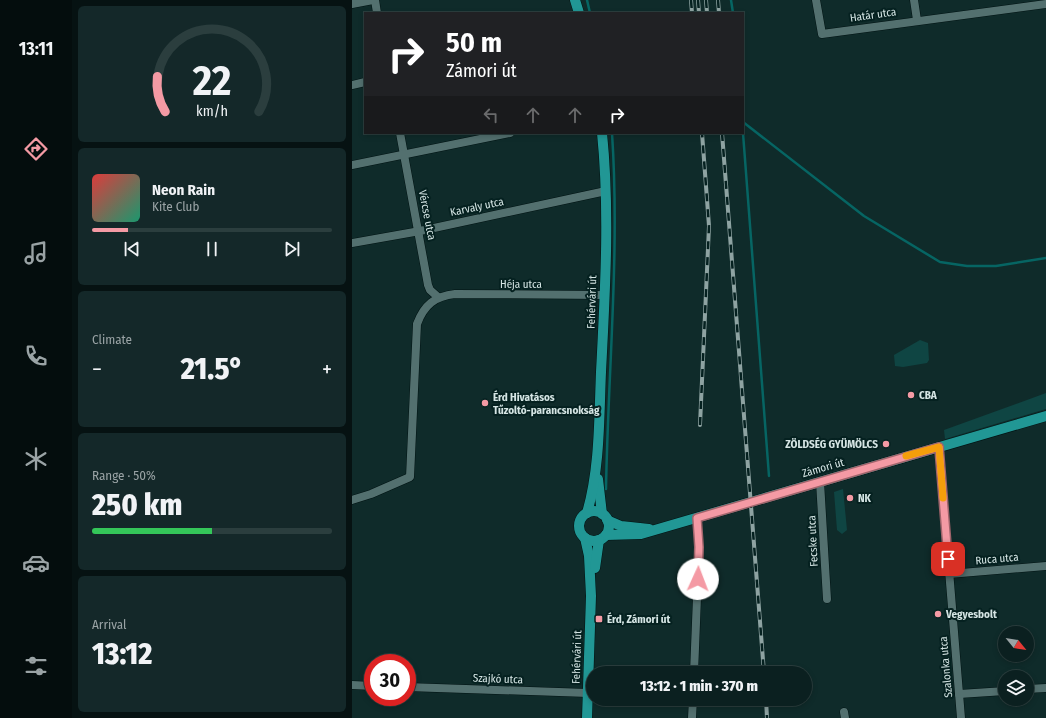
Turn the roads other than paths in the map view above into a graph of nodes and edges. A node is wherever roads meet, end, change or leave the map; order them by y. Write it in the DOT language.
graph roads {
  1 [pos="374,0"];
  2 [pos="575,0"];
  3 [pos="816,0"];
  4 [pos="914,0"];
  5 [pos="352,4"];
  6 [pos="1016,4"];
  7 [pos="1046,4"];
  8 [pos="377,12"];
  9 [pos="579,12"];
  10 [pos="917,20"];
  11 [pos="364,82"];
  12 [pos="352,85"];
  13 [pos="400,134"];
  14 [pos="505,134"];
  15 [pos="602,134"];
  16 [pos="404,155"];
  17 [pos="352,165"];
  18 [pos="606,191"];
  19 [pos="420,231"];
  20 [pos="352,243"];
  21 [pos="605,295"];
  22 [pos="438,298"];
  23 [pos="1046,416"];
  24 [pos="939,447"];
  25 [pos="596,471"];
  26 [pos="820,482"];
  27 [pos="352,500"];
  28 [pos="587,513"];
  29 [pos="605,517"];
  30 [pos="697,518"];
  31 [pos="653,530"];
  32 [pos="585,538"];
  33 [pos="602,538"];
  34 [pos="1046,566"];
  35 [pos="949,574"];
  36 [pos="591,596"];
  37 [pos="827,599"];
  38 [pos="589,666"];
  39 [pos="694,666"];
  40 [pos="352,685"];
  41 [pos="364,686"];
  42 [pos="416,687"];
  43 [pos="1046,688"];
  44 [pos="1034,689"];
  45 [pos="998,691"];
  46 [pos="586,693"];
  47 [pos="959,694"];
  48 [pos="588,706"];
  49 [pos="693,706"];
  50 [pos="588,718"];
  51 [pos="692,718"];
  52 [pos="961,718"];
  1 -- 5 [label="street"];
  1 -- 8 [label="street"];
  2 -- 9 [label="main road"];
  3 -- 10 [label="street, Határ utca"];
  4 -- 10 [label="street"];
  6 -- 7 [label="street, Határ utca"];
  6 -- 10 [label="street, Határ utca"];
  11 -- 12 [label="street"];
  13 -- 16 [label="street, Vércse utca"];
  14 -- 16 [label="street"];
  15 -- 18 [label="main road, Fehérvári út"];
  16 -- 17 [label="street"];
  16 -- 19 [label="street, Vércse utca"];
  18 -- 19 [label="street, Karvaly utca"];
  18 -- 21 [label="main road, Fehérvári út"];
  19 -- 20 [label="street, Karvaly utca"];
  19 -- 22 [label="street, Vércse utca"];
  21 -- 22 [label="street, Héja utca"];
  21 -- 25 [label="main road, Fehérvári út"];
  22 -- 27 [label="street"];
  23 -- 24 [label="main road, Zámori út"];
  24 -- 26 [label="main road, Zámori út"];
  24 -- 35 [label="street, Szalonka utca"];
  25 -- 28 [label="main road, Fehérvári út"];
  25 -- 29 [label="main road, Fehérvári út"];
  26 -- 30 [label="main road, Zámori út"];
  26 -- 37 [label="street, Fecske utca"];
  28 -- 29 [label="main road"];
  28 -- 32 [label="main road"];
  29 -- 31 [label="main road, Zámori út"];
  29 -- 33 [label="main road"];
  30 -- 31 [label="main road, Zámori út"];
  30 -- 39 [label="street"];
  31 -- 33 [label="main road, Zámori út"];
  32 -- 33 [label="main road"];
  32 -- 36 [label="main road, Fehérvári út"];
  33 -- 36 [label="main road, Fehérvári út"];
  34 -- 35 [label="street, Ruca utca"];
  35 -- 47 [label="street, Szalonka utca"];
  36 -- 38 [label="main road, Fehérvári út"];
  40 -- 41 [label="street"];
  42 -- 46 [label="street, Szajkó utca"];
  43 -- 44 [label="street"];
  45 -- 47 [label="street"];
  47 -- 52 [label="street, Szalonka utca"];
  48 -- 50 [label="main road, Fehérvári út"];
  49 -- 51 [label="street"];
}
